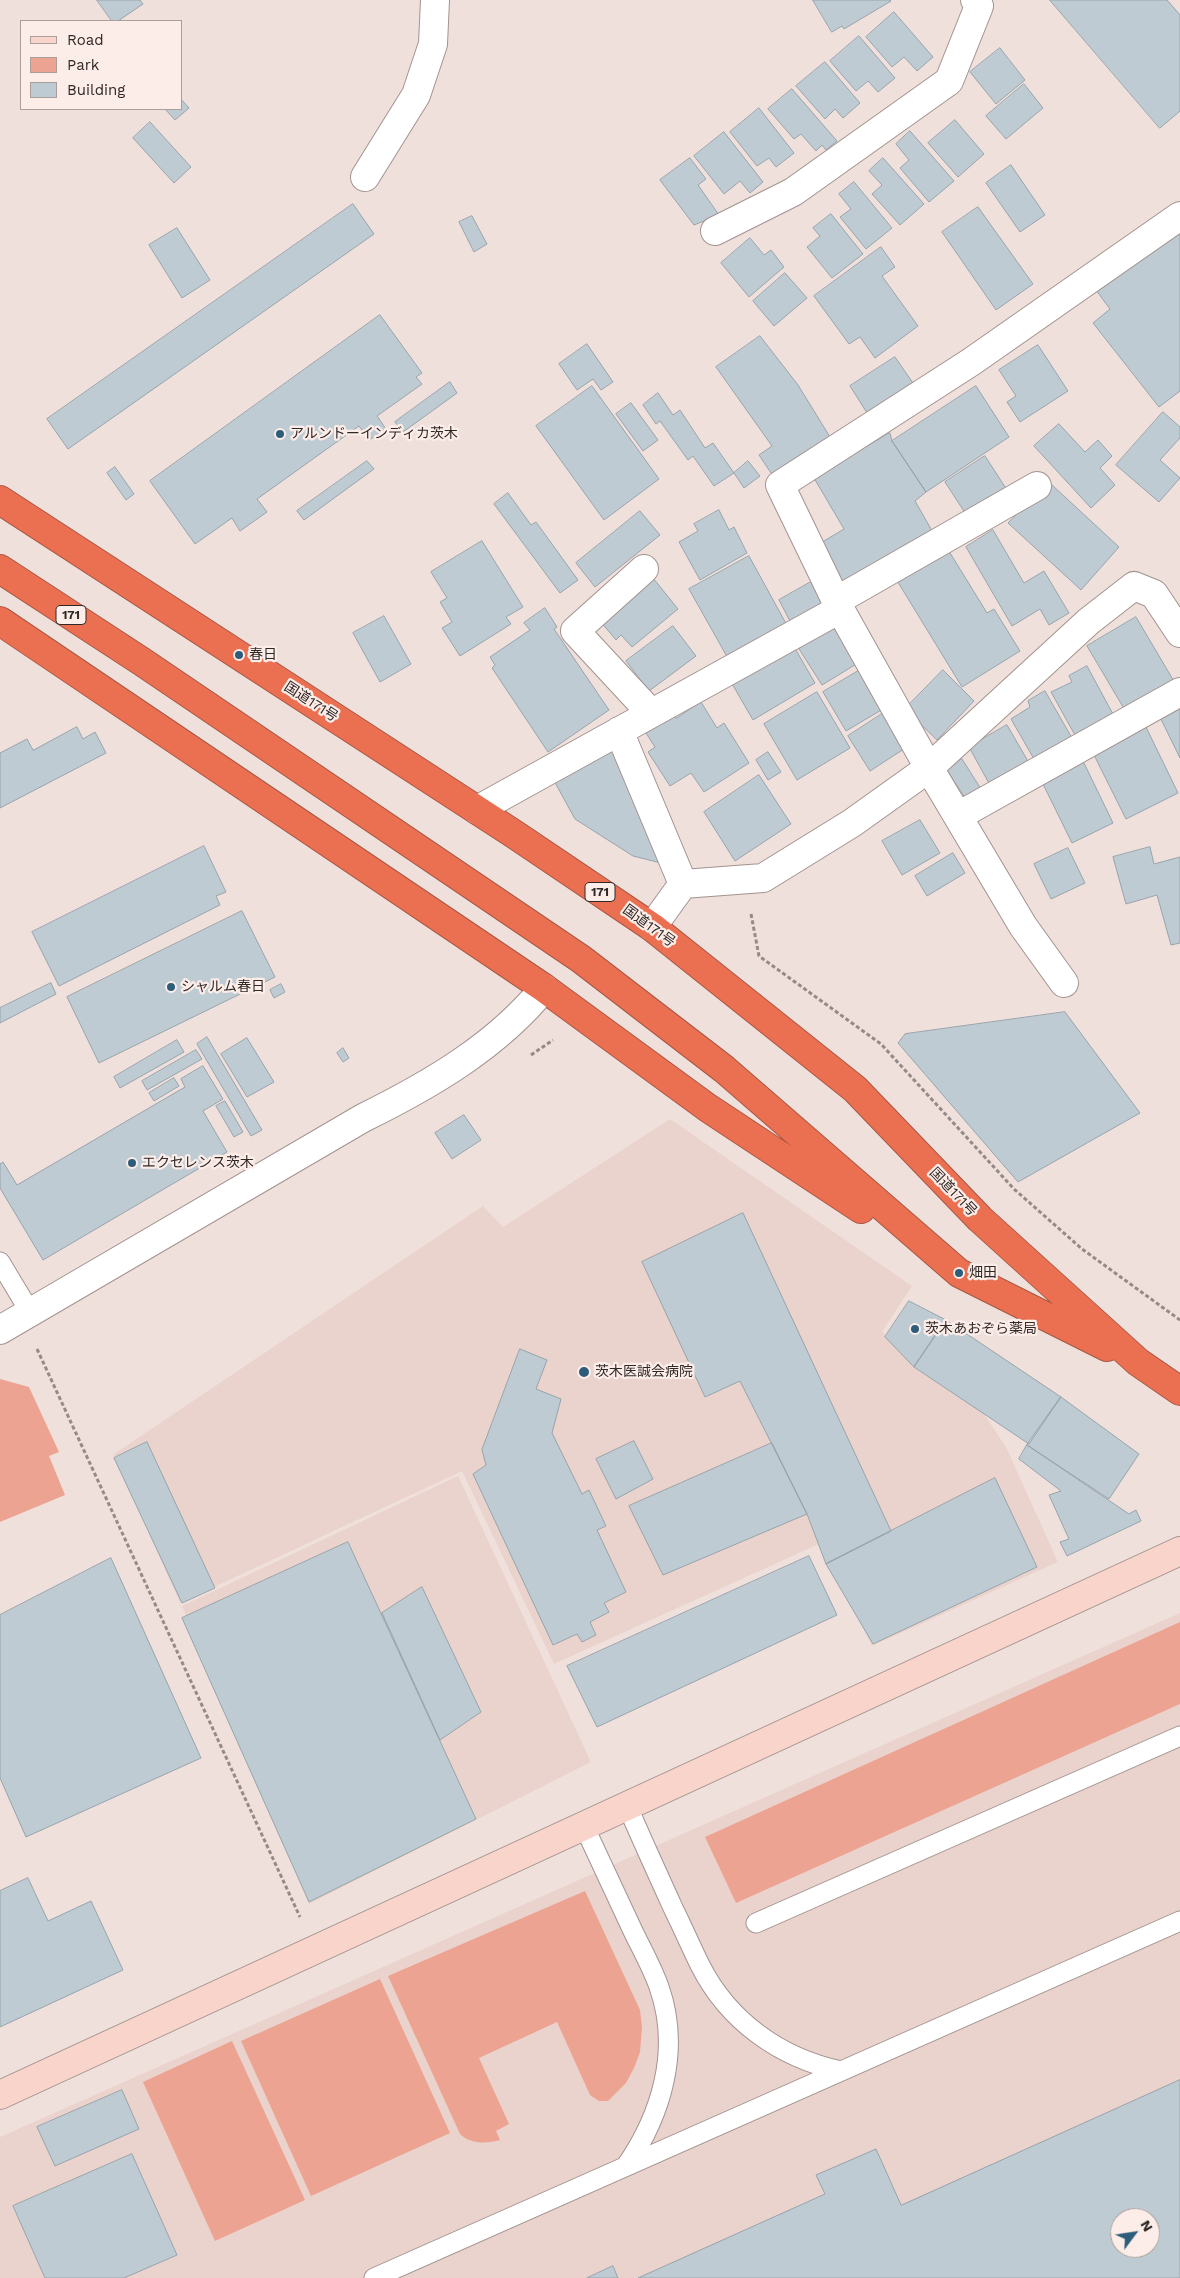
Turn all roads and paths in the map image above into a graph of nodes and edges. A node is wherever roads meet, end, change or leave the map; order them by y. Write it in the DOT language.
graph roads {
  1 [pos="435,0"];
  2 [pos="975,0"];
  3 [pos="365,177"];
  4 [pos="1180,216"];
  5 [pos="715,231"];
  6 [pos="1036,486"];
  7 [pos="0,500"];
  8 [pos="0,569"];
  9 [pos="644,569"];
  10 [pos="838,605"];
  11 [pos="0,621"];
  12 [pos="1180,633"];
  13 [pos="1180,692"];
  14 [pos="651,713"];
  15 [pos="619,731"];
  16 [pos="929,768"];
  17 [pos="477,810"];
  18 [pos="958,816"];
  19 [pos="683,884"];
  20 [pos="752,920"];
  21 [pos="652,927"];
  22 [pos="1064,983"];
  23 [pos="544,988"];
  24 [pos="0,1262"];
  25 [pos="959,1273"];
  26 [pos="16,1320"];
  27 [pos="1180,1320"];
  28 [pos="1138,1362"];
  29 [pos="1180,1391"];
  30 [pos="1180,1551"];
  31 [pos="1180,1736"];
  32 [pos="627,1805"];
  33 [pos="584,1826"];
  34 [pos="1180,1921"];
  35 [pos="756,1923"];
  36 [pos="313,1951"];
  37 [pos="841,2071"];
  38 [pos="0,2095"];
  39 [pos="626,2166"];
  40 [pos="374,2278"];
  1 -- 3 [label="street"];
  2 -- 5 [label="street"];
  4 -- 10 [label="street"];
  6 -- 10 [label="street"];
  7 -- 17 [label="highway, 国道171号 / 171"];
  8 -- 25 [label="highway, 国道171号 / 171"];
  9 -- 14 [label="street"];
  10 -- 14 [label="street"];
  10 -- 16 [label="street"];
  11 -- 23 [label="highway"];
  12 -- 16 [label="street"];
  13 -- 18 [label="street"];
  14 -- 15 [label="street"];
  15 -- 17 [label="street"];
  15 -- 19 [label="street"];
  16 -- 18 [label="street"];
  16 -- 19 [label="street"];
  17 -- 21 [label="highway, 国道171号 / 171"];
  18 -- 22 [label="street"];
  19 -- 21 [label="street"];
  20 -- 27 [label="path"];
  21 -- 28 [label="highway, 国道171号 / 171"];
  23 -- 25 [label="highway"];
  23 -- 26 [label="street"];
  24 -- 26 [label="lane"];
  25 -- 28 [label="highway, 国道171号 / 171"];
  26 -- 36 [label="path"];
  28 -- 29 [label="highway, 国道171号 / 171"];
  30 -- 32 [label="street"];
  31 -- 35 [label="lane"];
  32 -- 33 [label="street"];
  32 -- 37 [label="lane"];
  33 -- 36 [label="street"];
  33 -- 39 [label="lane"];
  34 -- 37 [label="lane"];
  36 -- 38 [label="street"];
  37 -- 39 [label="lane"];
  39 -- 40 [label="lane"];
}
